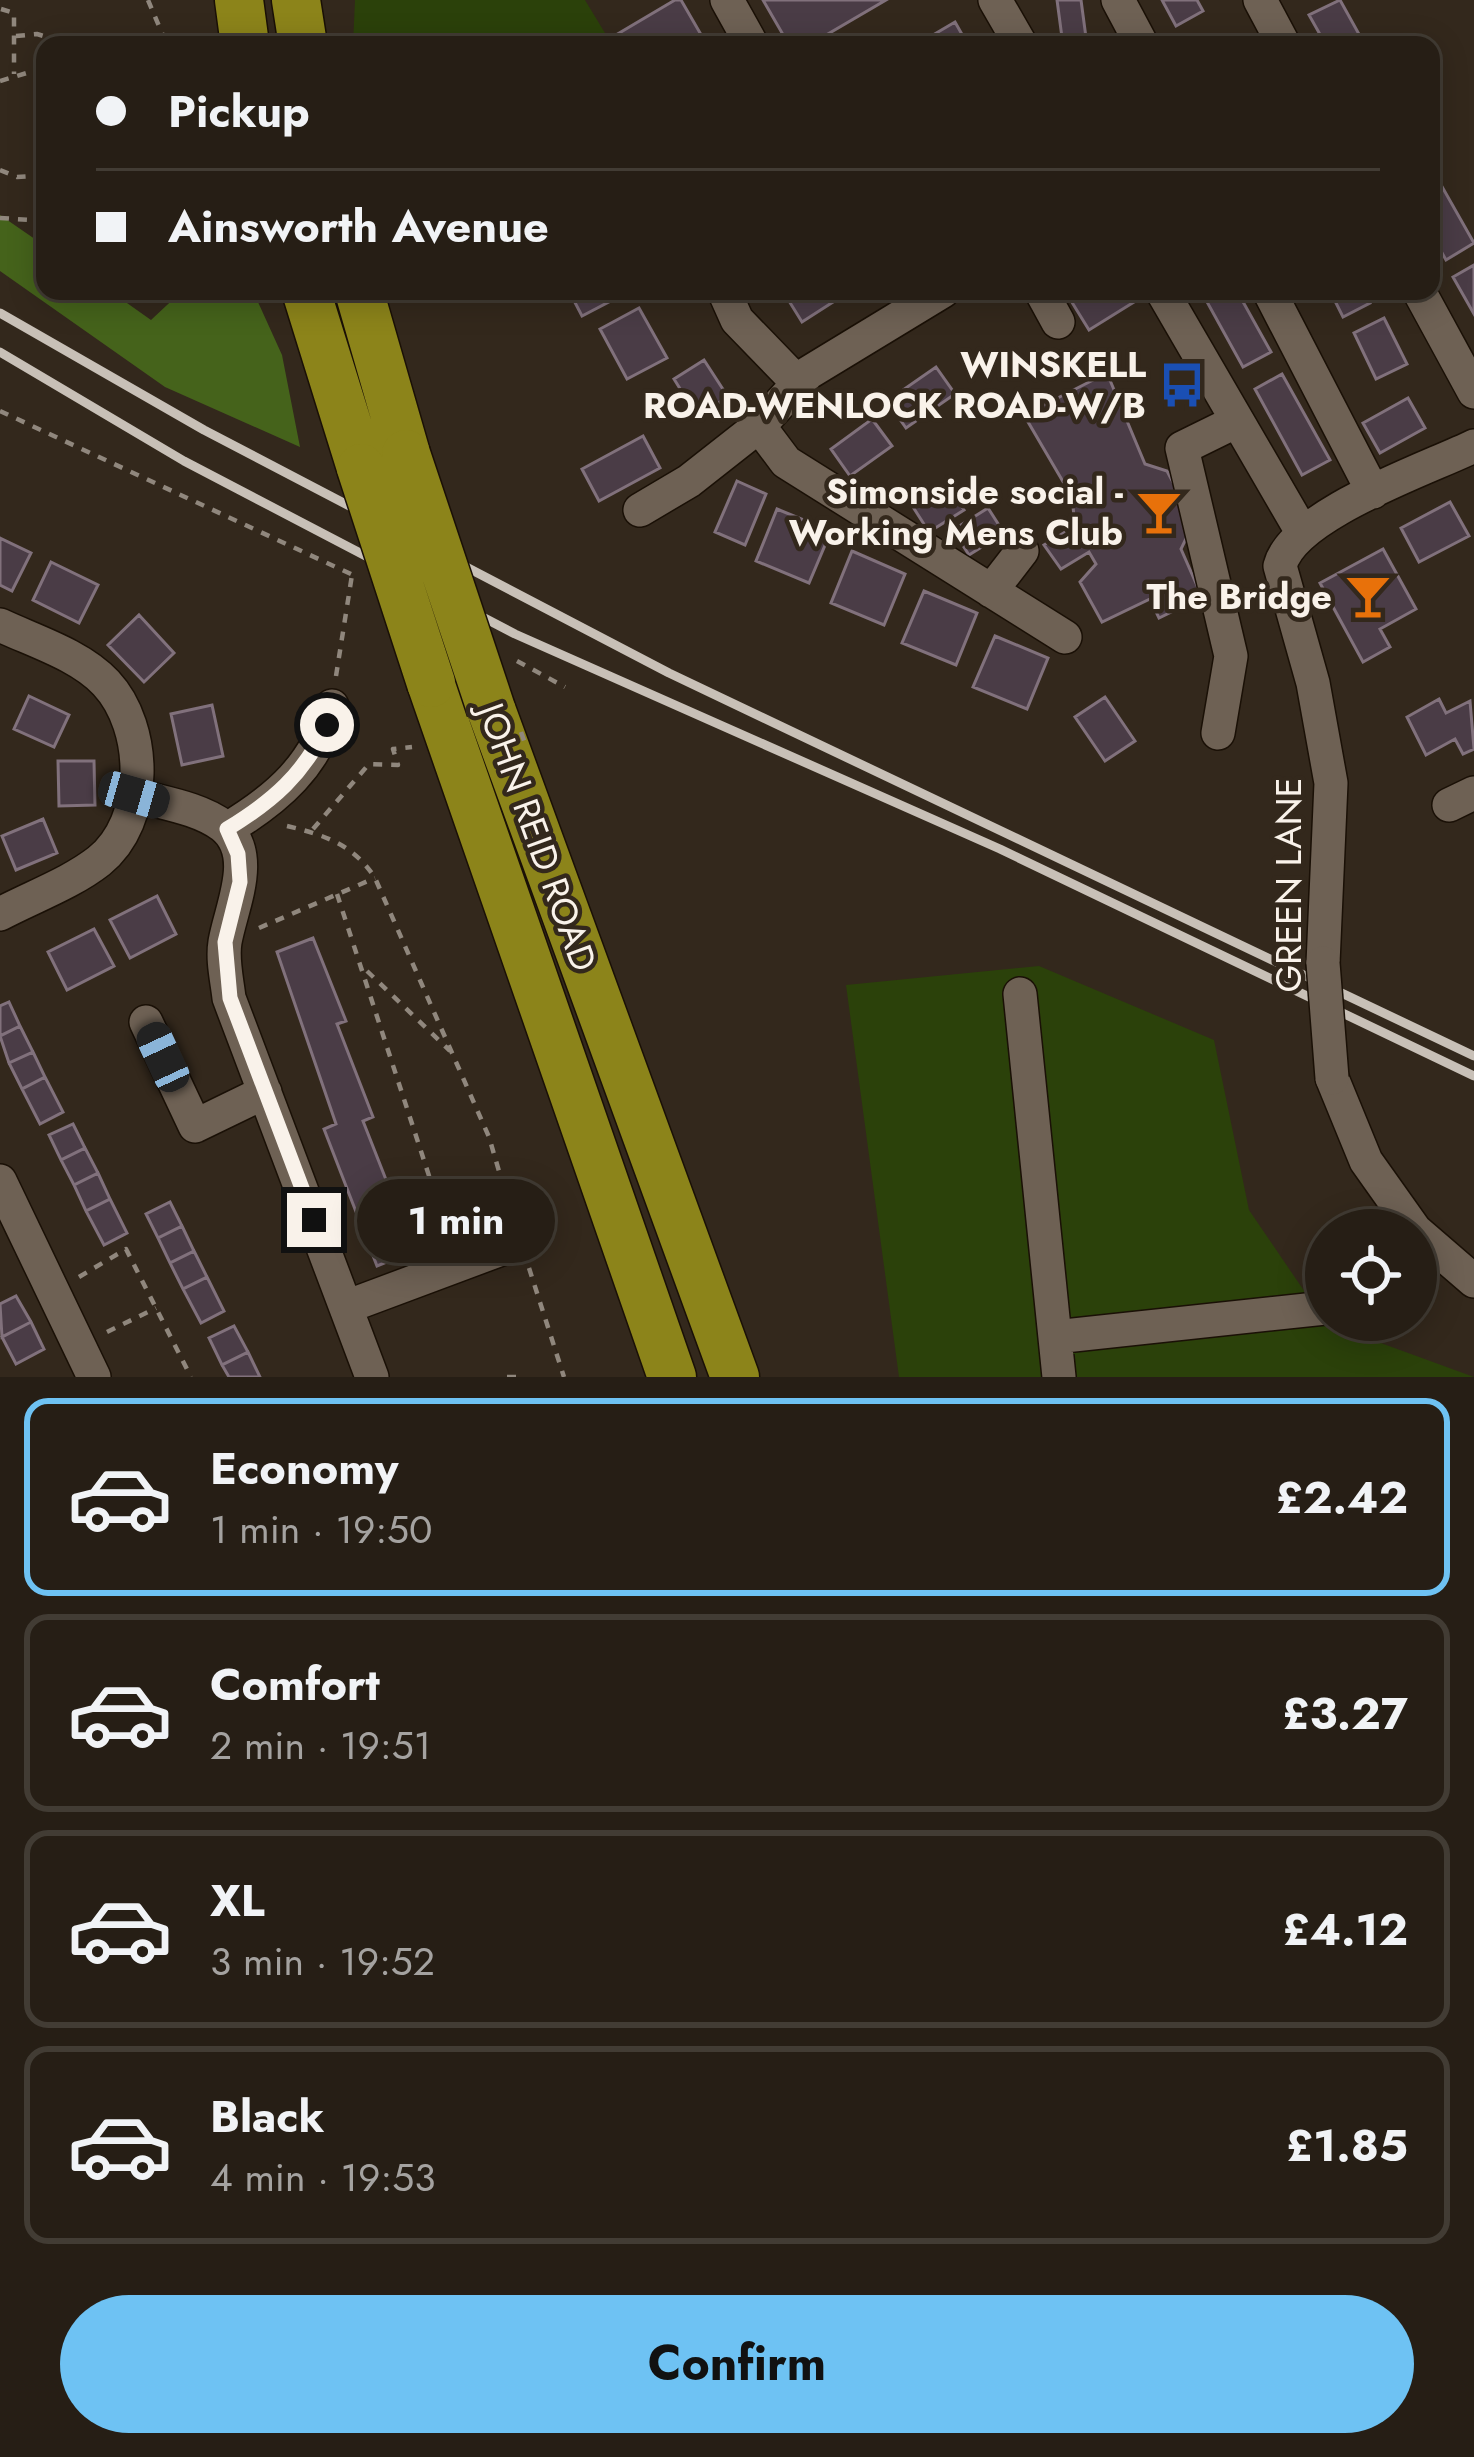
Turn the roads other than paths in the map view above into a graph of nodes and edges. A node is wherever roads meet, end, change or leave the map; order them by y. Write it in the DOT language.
graph roads {
  1 [pos="239,0"];
  2 [pos="296,0"];
  3 [pos="727,0"];
  4 [pos="995,0"];
  5 [pos="1118,0"];
  6 [pos="1260,0"];
  7 [pos="244,36"];
  8 [pos="302,36"];
  9 [pos="747,36"];
  10 [pos="1016,36"];
  11 [pos="1137,36"];
  12 [pos="1279,36"];
  13 [pos="310,300"];
  14 [pos="360,300"];
  15 [pos="728,300"];
  16 [pos="880,300"];
  17 [pos="928,300"];
  18 [pos="1046,300"];
  19 [pos="1167,300"];
  20 [pos="1274,300"];
  21 [pos="1424,300"];
  22 [pos="1058,322"];
  23 [pos="889,323"];
  24 [pos="799,383"];
  25 [pos="1474,392"];
  26 [pos="1238,421"];
  27 [pos="759,427"];
  28 [pos="384,461"];
  29 [pos="1469,461"];
  30 [pos="1373,492"];
  31 [pos="640,510"];
  32 [pos="1302,532"];
  33 [pos="1022,551"];
  34 [pos="991,591"];
  35 [pos="0,625"];
  36 [pos="1066,637"];
  37 [pos="332,706"];
  38 [pos="1218,733"];
  39 [pos="134,795"];
  40 [pos="237,822"];
  41 [pos="0,914"];
  42 [pos="1020,994"];
  43 [pos="146,1022"];
  44 [pos="265,1091"];
  45 [pos="0,1181"];
  46 [pos="1400,1209"];
  47 [pos="512,1245"];
  48 [pos="1437,1250"];
  49 [pos="1474,1281"];
  50 [pos="346,1306"];
  51 [pos="1305,1310"];
  52 [pos="1054,1337"];
  53 [pos="81,1366"];
  54 [pos="372,1377"];
  55 [pos="672,1377"];
  56 [pos="735,1377"];
  57 [pos="1059,1377"];
  1 -- 7 [label="highway"];
  2 -- 8 [label="highway"];
  3 -- 9 [label="street"];
  4 -- 10 [label="street"];
  5 -- 11 [label="street"];
  6 -- 12 [label="street"];
  13 -- 28 [label="highway, JOHN REID ROAD"];
  14 -- 28 [label="highway, JOHN REID ROAD"];
  15 -- 24 [label="street"];
  16 -- 23 [label="street"];
  17 -- 23 [label="street"];
  18 -- 22 [label="street"];
  19 -- 26 [label="street"];
  20 -- 30 [label="street"];
  21 -- 25 [label="street"];
  23 -- 24 [label="street"];
  24 -- 27 [label="street"];
  26 -- 32 [label="street"];
  26 -- 38 [label="street"];
  27 -- 31 [label="street"];
  27 -- 34 [label="street"];
  28 -- 55 [label="highway, JOHN REID ROAD, bridge"];
  28 -- 56 [label="highway, JOHN REID ROAD, bridge"];
  29 -- 30 [label="street"];
  30 -- 32 [label="street"];
  32 -- 46 [label="street, GREEN LANE, bridge"];
  33 -- 34 [label="street"];
  34 -- 36 [label="street"];
  35 -- 39 [label="street"];
  37 -- 40 [label="street"];
  39 -- 40 [label="street"];
  39 -- 41 [label="street"];
  40 -- 44 [label="street"];
  42 -- 52 [label="street"];
  43 -- 44 [label="street"];
  44 -- 50 [label="street"];
  45 -- 53 [label="street"];
  47 -- 50 [label="street"];
  48 -- 49 [label="street, GREEN LANE"];
  50 -- 54 [label="street"];
  51 -- 52 [label="street"];
  52 -- 57 [label="street"];
}
